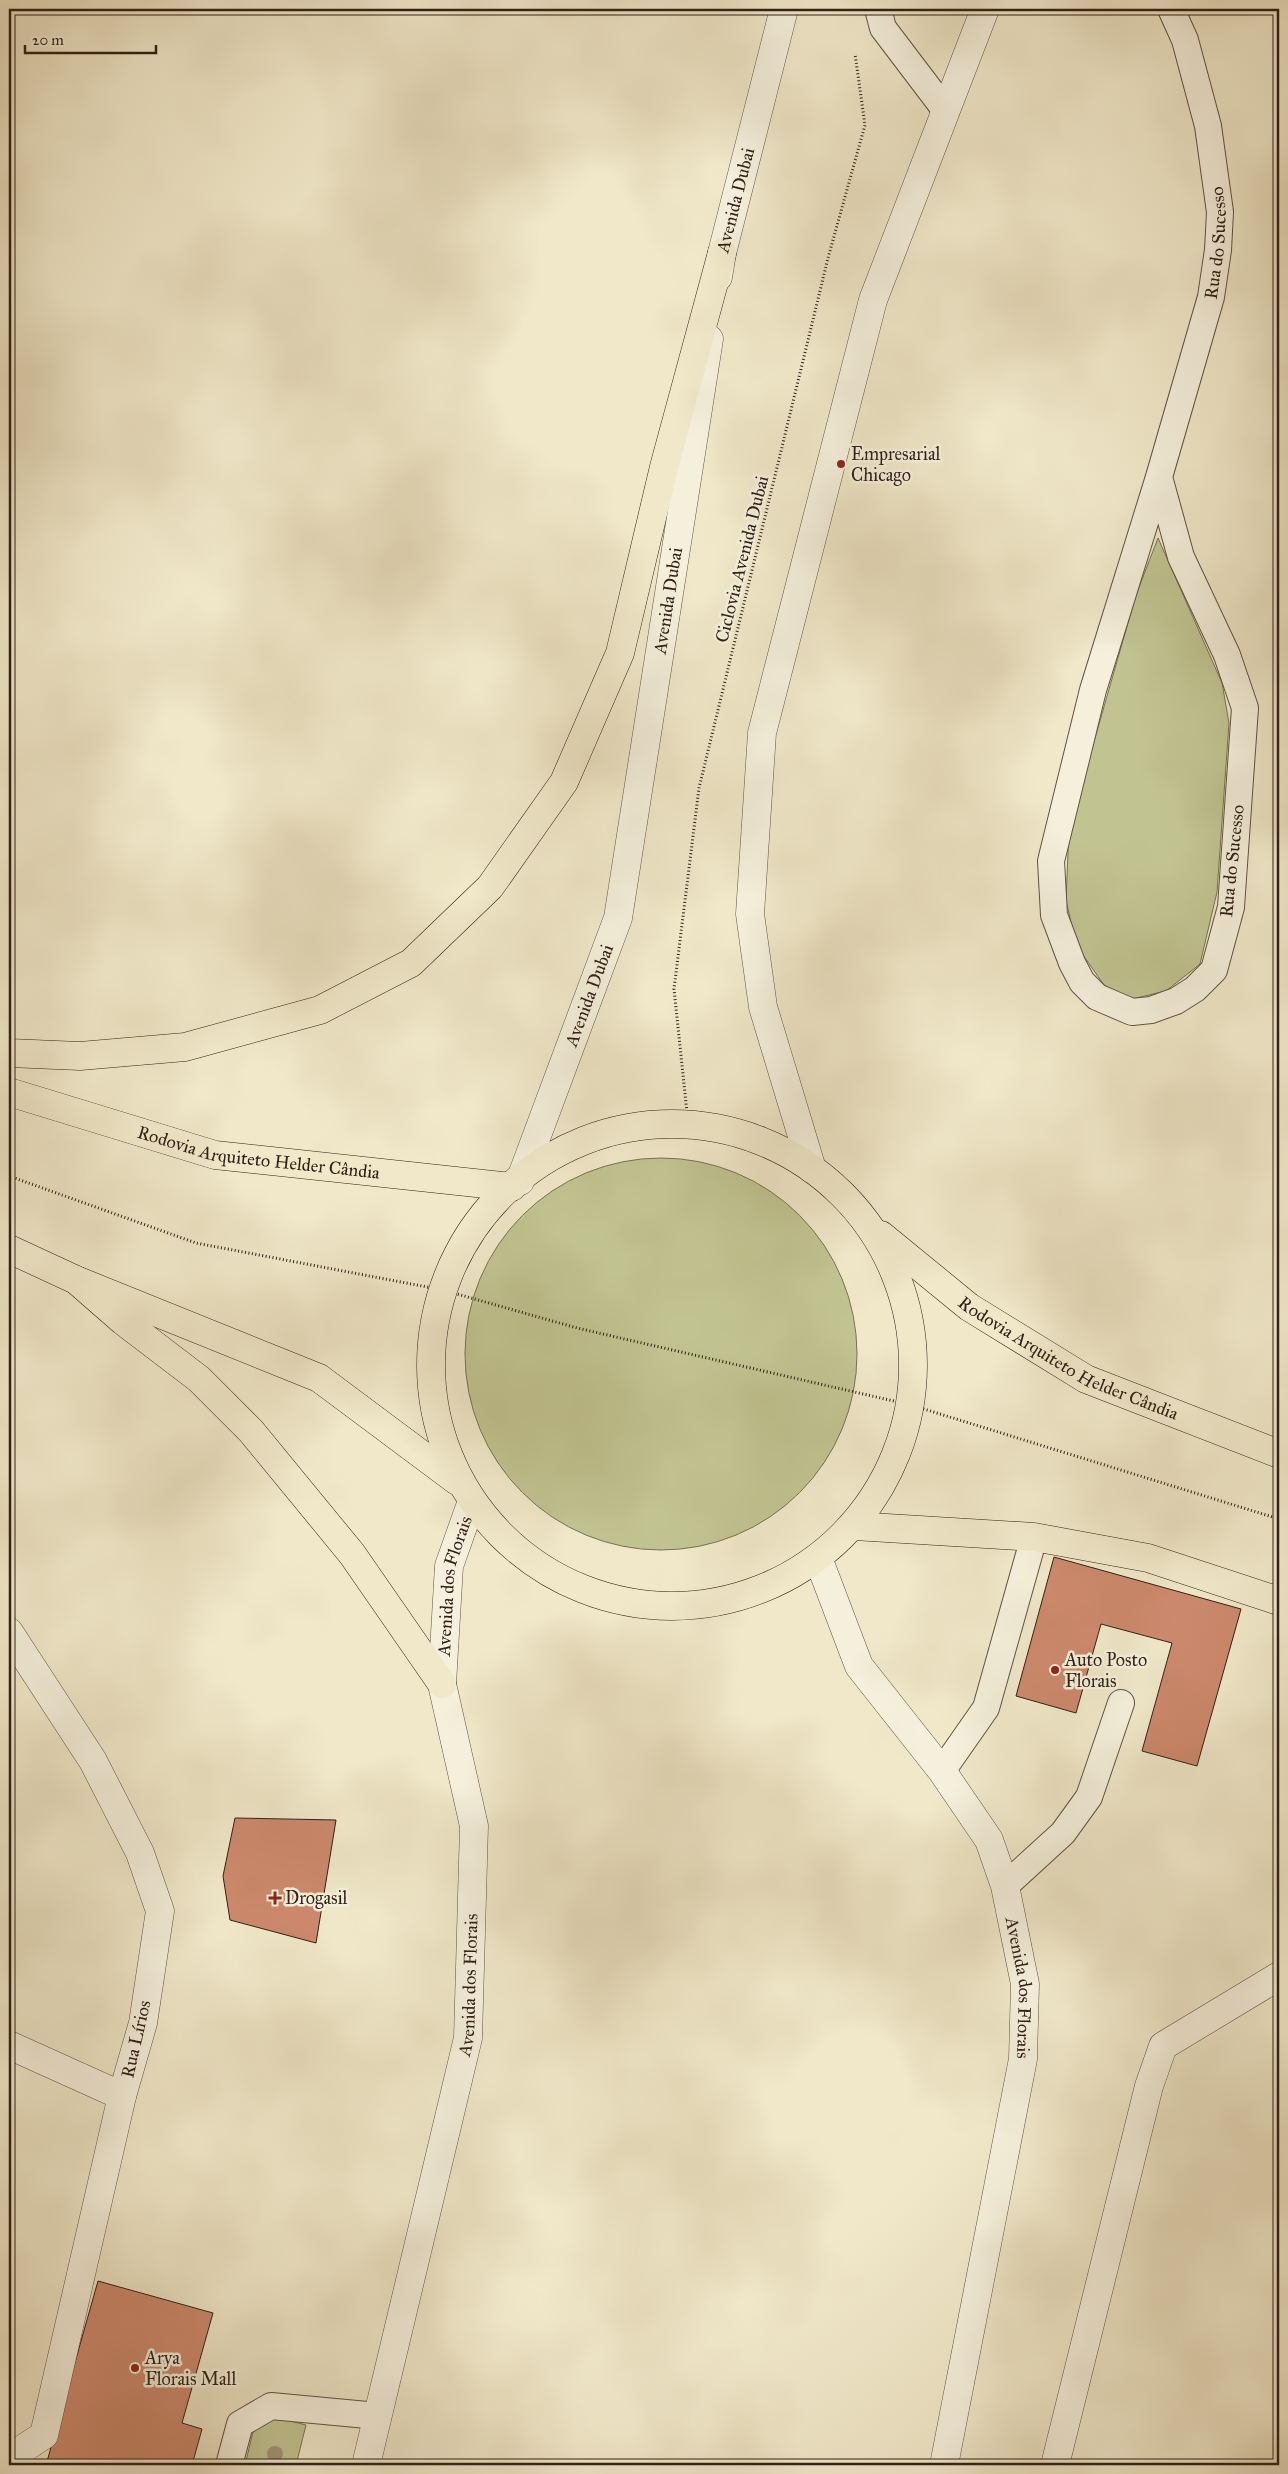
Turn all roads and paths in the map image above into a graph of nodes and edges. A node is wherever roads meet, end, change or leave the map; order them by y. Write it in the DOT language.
graph roads {
  1 [pos="784,9"];
  2 [pos="878,9"];
  3 [pos="985,9"];
  4 [pos="1171,9"];
  5 [pos="854,48"];
  6 [pos="946,111"];
  7 [pos="722,253"];
  8 [pos="1159,478"];
  9 [pos="9,1053"];
  10 [pos="9,1092"];
  11 [pos="688,1122"];
  12 [pos="812,1169"];
  13 [pos="9,1176"];
  14 [pos="516,1184"];
  15 [pos="876,1230"];
  16 [pos="9,1249"];
  17 [pos="76,1280"];
  18 [pos="443,1290"];
  19 [pos="911,1406"];
  20 [pos="1279,1454"];
  21 [pos="465,1491"];
  22 [pos="1279,1518"];
  23 [pos="854,1526"];
  24 [pos="1034,1537"];
  25 [pos="818,1558"];
  26 [pos="1279,1601"];
  27 [pos="9,1632"];
  28 [pos="442,1684"];
  29 [pos="1121,1703"];
  30 [pos="942,1771"];
  31 [pos="1005,1886"];
  32 [pos="1279,1976"];
  33 [pos="9,2045"];
  34 [pos="122,2096"];
  35 [pos="378,2416"];
  36 [pos="9,2458"];
  37 [pos="229,2465"];
  38 [pos="366,2465"];
  39 [pos="944,2465"];
  40 [pos="1055,2465"];
  1 -- 7 [label="street, Avenida Dubai"];
  2 -- 6 [label="lane"];
  3 -- 6 [label="street"];
  4 -- 8 [label="lane, Rua do Sucesso"];
  5 -- 11 [label="path, Ciclovia Avenida Dubai"];
  6 -- 12 [label="street"];
  7 -- 9 [label="main road"];
  7 -- 14 [label="street, Avenida Dubai"];
  8 -- 8 [label="lane, Rua do Sucesso"];
  10 -- 14 [label="main road, Rodovia Arquiteto Helder Cândia"];
  11 -- 12 [label="main road"];
  11 -- 14 [label="main road"];
  12 -- 15 [label="main road"];
  13 -- 18 [label="path"];
  14 -- 18 [label="main road"];
  15 -- 19 [label="main road"];
  15 -- 20 [label="main road, Rodovia Arquiteto Helder Cândia"];
  16 -- 17 [label="main road"];
  17 -- 21 [label="main road"];
  17 -- 28 [label="main road"];
  18 -- 19 [label="path"];
  18 -- 21 [label="main road"];
  19 -- 22 [label="path"];
  19 -- 23 [label="main road"];
  21 -- 25 [label="main road"];
  21 -- 28 [label="street, Avenida dos Florais"];
  23 -- 24 [label="main road"];
  23 -- 25 [label="main road"];
  24 -- 26 [label="main road"];
  24 -- 30 [label="lane"];
  25 -- 30 [label="street, Avenida dos Florais"];
  27 -- 34 [label="street, Rua Lírios"];
  28 -- 35 [label="street, Avenida dos Florais"];
  29 -- 31 [label="lane"];
  30 -- 31 [label="street, Avenida dos Florais"];
  31 -- 39 [label="street, Avenida dos Florais"];
  32 -- 40 [label="street"];
  33 -- 34 [label="street"];
  34 -- 36 [label="street, Rua Lírios"];
  35 -- 37 [label="lane"];
  35 -- 38 [label="street, Avenida dos Florais"];
}
